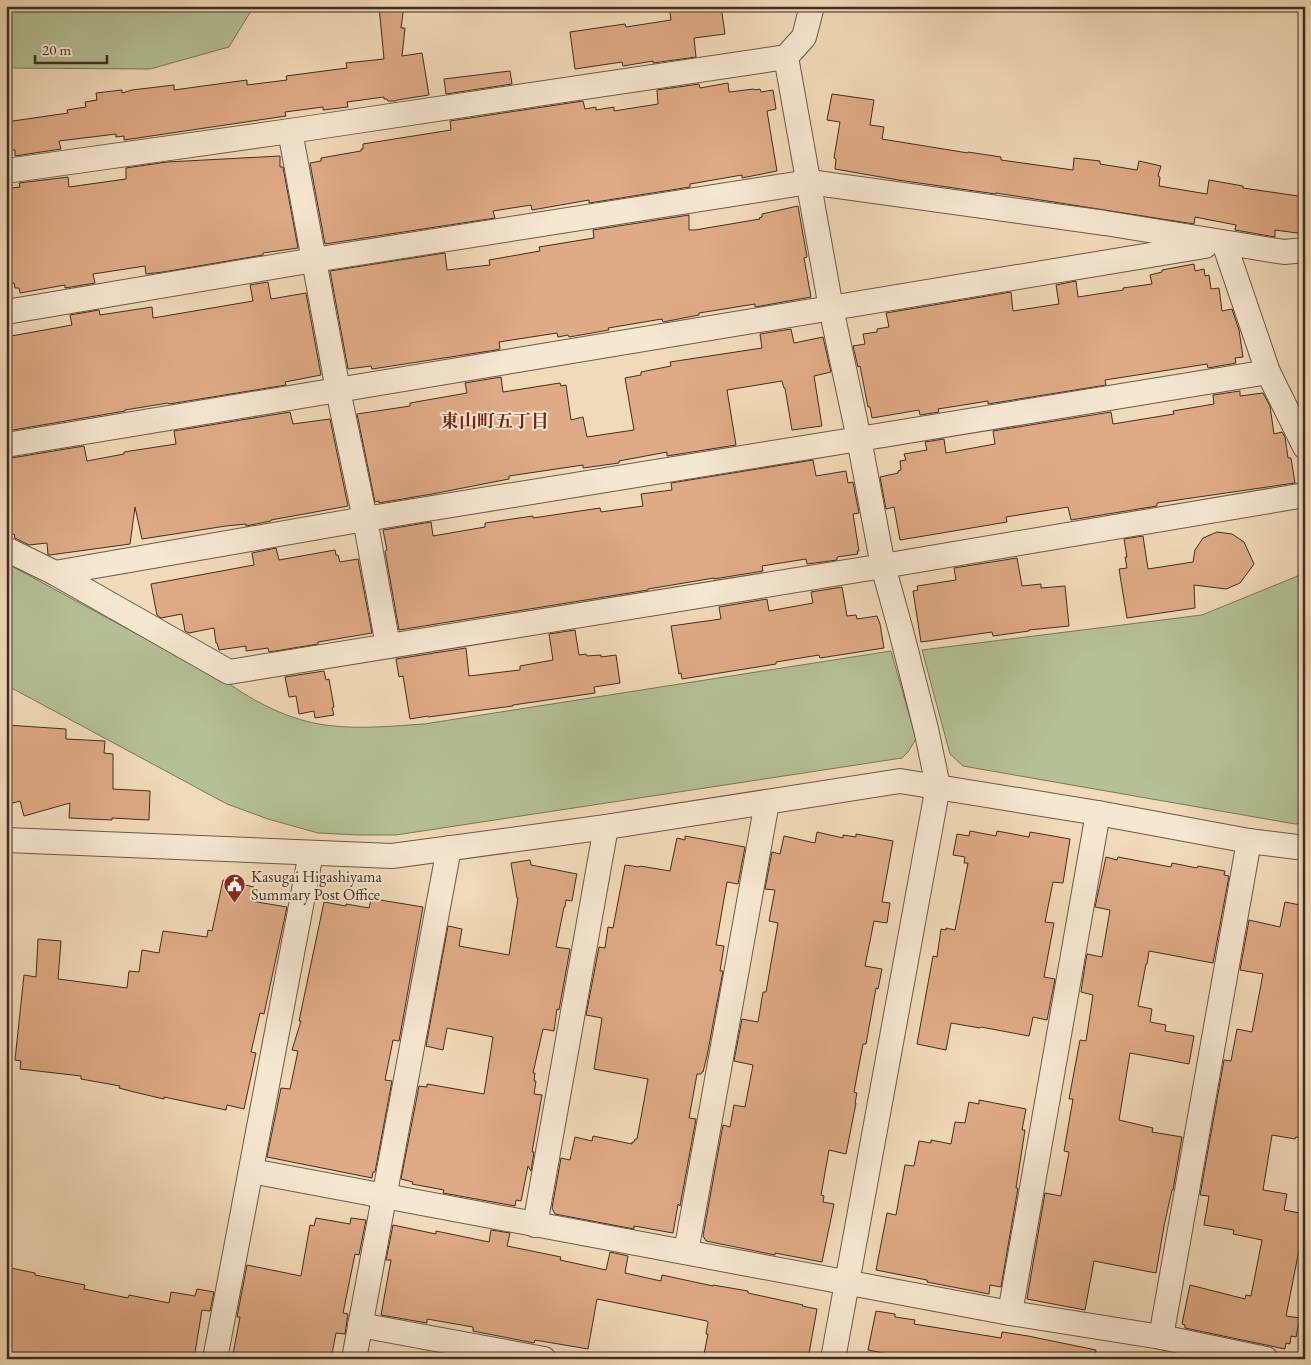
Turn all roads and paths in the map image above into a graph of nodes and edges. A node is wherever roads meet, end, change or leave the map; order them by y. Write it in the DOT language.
graph roads {
  1 [pos="812,6"];
  2 [pos="786,57"];
  3 [pos="290,131"];
  4 [pos="6,171"];
  5 [pos="809,182"];
  6 [pos="1224,243"];
  7 [pos="1305,250"];
  8 [pos="314,260"];
  9 [pos="831,308"];
  10 [pos="6,312"];
  11 [pos="1268,372"];
  12 [pos="338,390"];
  13 [pos="859,439"];
  14 [pos="6,445"];
  15 [pos="1305,447"];
  16 [pos="1305,496"];
  17 [pos="365,519"];
  18 [pos="6,549"];
  19 [pos="883,566"];
  20 [pos="55,573"];
  21 [pos="388,646"];
  22 [pos="938,786"];
  23 [pos="766,802"];
  24 [pos="1098,814"];
  25 [pos="606,827"];
  26 [pos="6,840"];
  27 [pos="1249,842"];
  28 [pos="449,848"];
  29 [pos="1305,848"];
  30 [pos="311,852"];
  31 [pos="251,1171"];
  32 [pos="384,1196"];
  33 [pos="535,1225"];
  34 [pos="686,1252"];
  35 [pos="847,1282"];
  36 [pos="1010,1313"];
  37 [pos="360,1325"];
  38 [pos="1161,1337"];
  39 [pos="215,1359"];
  40 [pos="354,1359"];
  41 [pos="544,1359"];
  42 [pos="833,1359"];
  43 [pos="1266,1359"];
  1 -- 2 [label="street"];
  2 -- 3 [label="street"];
  2 -- 5 [label="street"];
  3 -- 4 [label="street"];
  3 -- 8 [label="street"];
  5 -- 6 [label="street"];
  5 -- 8 [label="street"];
  5 -- 9 [label="street"];
  6 -- 7 [label="street"];
  6 -- 9 [label="street"];
  6 -- 11 [label="street"];
  8 -- 10 [label="street"];
  8 -- 12 [label="street"];
  9 -- 12 [label="street"];
  9 -- 13 [label="street"];
  11 -- 13 [label="street"];
  11 -- 15 [label="street"];
  12 -- 14 [label="street"];
  12 -- 17 [label="street"];
  13 -- 17 [label="street"];
  13 -- 19 [label="street"];
  16 -- 19 [label="street"];
  17 -- 20 [label="street"];
  17 -- 21 [label="street"];
  18 -- 20 [label="street"];
  19 -- 21 [label="street"];
  19 -- 22 [label="street"];
  20 -- 21 [label="street"];
  22 -- 23 [label="street"];
  22 -- 24 [label="street"];
  22 -- 35 [label="street"];
  23 -- 25 [label="street"];
  23 -- 34 [label="street"];
  24 -- 27 [label="street"];
  24 -- 36 [label="street"];
  25 -- 28 [label="street"];
  25 -- 33 [label="street"];
  26 -- 30 [label="street"];
  27 -- 29 [label="street"];
  27 -- 38 [label="street"];
  28 -- 30 [label="street"];
  28 -- 32 [label="street"];
  30 -- 31 [label="street"];
  31 -- 32 [label="street"];
  31 -- 39 [label="street"];
  32 -- 33 [label="street"];
  32 -- 37 [label="street"];
  33 -- 34 [label="street"];
  34 -- 35 [label="street"];
  35 -- 36 [label="street"];
  35 -- 42 [label="street"];
  36 -- 38 [label="street"];
  37 -- 40 [label="street"];
  37 -- 41 [label="street"];
  38 -- 43 [label="street"];
}
